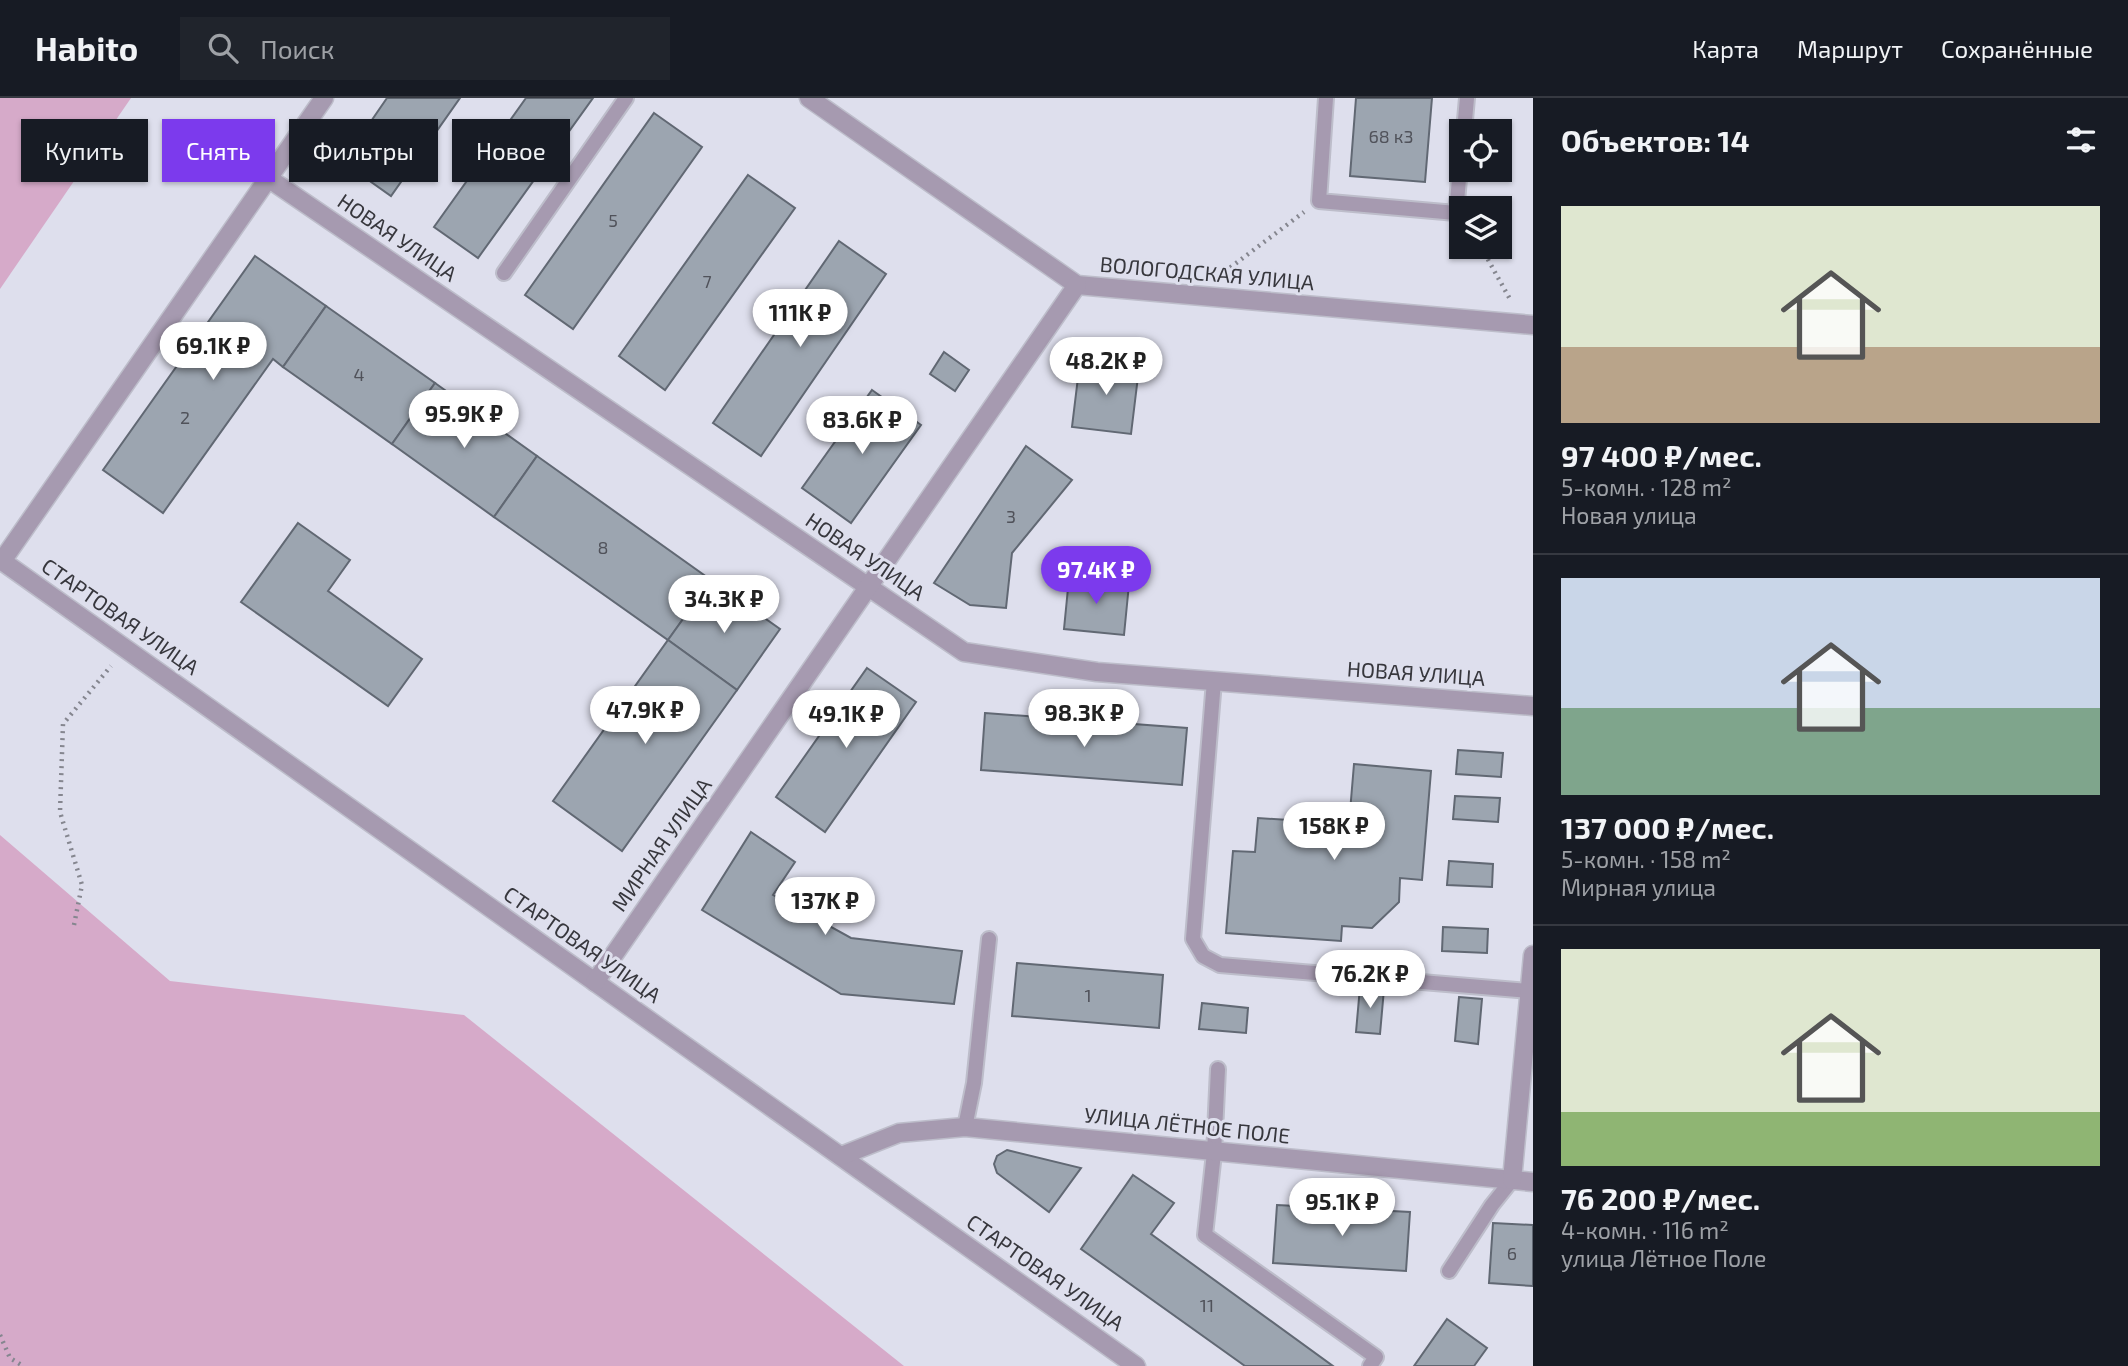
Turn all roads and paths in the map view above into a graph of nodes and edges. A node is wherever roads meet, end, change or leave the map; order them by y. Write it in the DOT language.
graph roads {
  1 [pos="324,98"];
  2 [pos="626,98"];
  3 [pos="809,98"];
  4 [pos="1326,98"];
  5 [pos="1467,98"];
  6 [pos="1465,119"];
  7 [pos="275,168"];
  8 [pos="265,182"];
  9 [pos="274,182"];
  10 [pos="1459,182"];
  11 [pos="1319,201"];
  12 [pos="1488,259"];
  13 [pos="504,273"];
  14 [pos="1077,285"];
  15 [pos="1191,297"];
  16 [pos="1528,324"];
  17 [pos="2,561"];
  18 [pos="868,587"];
  19 [pos="125,649"];
  20 [pos="1214,681"];
  21 [pos="1533,706"];
  22 [pos="74,925"];
  23 [pos="989,939"];
  24 [pos="1533,954"];
  25 [pos="595,982"];
  26 [pos="1530,991"];
  27 [pos="1218,1069"];
  28 [pos="965,1127"];
  29 [pos="1214,1153"];
  30 [pos="841,1156"];
  31 [pos="1512,1180"];
  32 [pos="1533,1182"];
  33 [pos="1449,1271"];
  34 [pos="0,1335"];
  35 [pos="23,1366"];
  36 [pos="1136,1366"];
  37 [pos="1370,1366"];
  1 -- 7 [label="street"];
  2 -- 13 [label="lane"];
  3 -- 14 [label="street, ВОЛОГОДСКАЯ УЛИЦА"];
  4 -- 11 [label="lane"];
  5 -- 6 [label="lane"];
  8 -- 17 [label="street"];
  9 -- 18 [label="street, НОВАЯ УЛИЦА"];
  10 -- 11 [label="lane"];
  11 -- 15 [label="path"];
  12 -- 16 [label="path"];
  14 -- 15 [label="street, ВОЛОГОДСКАЯ УЛИЦА"];
  14 -- 18 [label="street, МИРНАЯ УЛИЦА"];
  15 -- 16 [label="street, ВОЛОГОДСКАЯ УЛИЦА"];
  17 -- 19 [label="street, СТАРТОВАЯ УЛИЦА"];
  18 -- 20 [label="street, НОВАЯ УЛИЦА"];
  18 -- 25 [label="street, МИРНАЯ УЛИЦА"];
  19 -- 22 [label="path"];
  19 -- 25 [label="street, СТАРТОВАЯ УЛИЦА"];
  20 -- 21 [label="street, НОВАЯ УЛИЦА"];
  20 -- 26 [label="lane"];
  23 -- 28 [label="lane"];
  24 -- 26 [label="street"];
  25 -- 30 [label="street, СТАРТОВАЯ УЛИЦА"];
  26 -- 31 [label="street"];
  27 -- 29 [label="lane"];
  28 -- 29 [label="street, УЛИЦА ЛЁТНОЕ ПОЛЕ"];
  28 -- 30 [label="street, УЛИЦА ЛЁТНОЕ ПОЛЕ"];
  29 -- 31 [label="street, УЛИЦА ЛЁТНОЕ ПОЛЕ"];
  29 -- 37 [label="lane"];
  30 -- 36 [label="street, СТАРТОВАЯ УЛИЦА"];
  31 -- 32 [label="street, УЛИЦА ЛЁТНОЕ ПОЛЕ"];
  31 -- 33 [label="lane"];
  34 -- 35 [label="path"];
}
